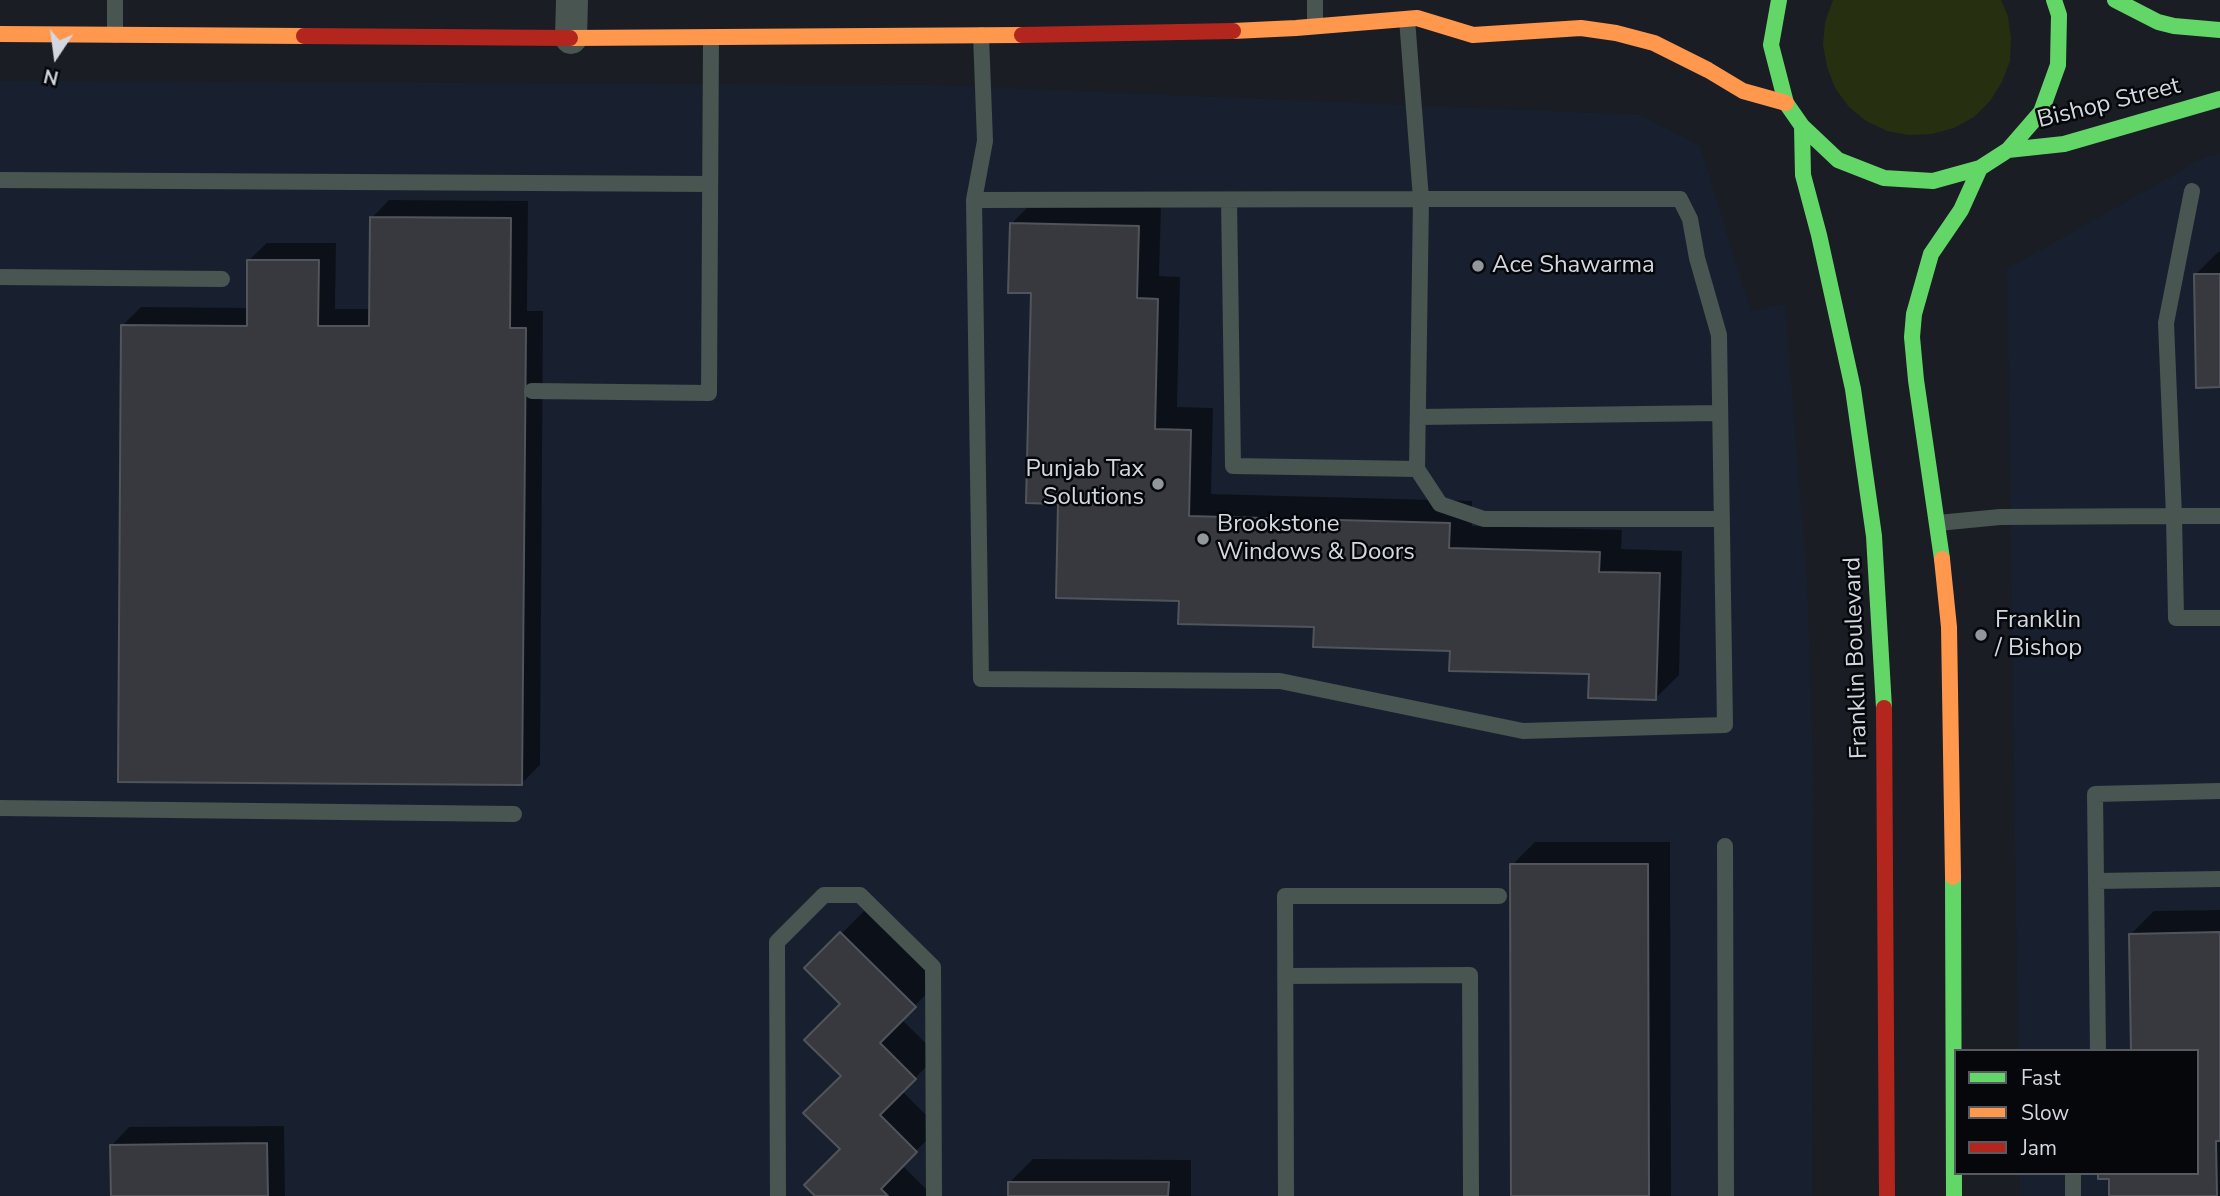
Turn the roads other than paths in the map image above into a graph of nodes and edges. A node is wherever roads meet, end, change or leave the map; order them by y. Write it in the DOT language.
graph roads {
  1 [pos="115,0"];
  2 [pos="572,0"];
  3 [pos="1315,0"];
  4 [pos="1779,0"];
  5 [pos="2054,0"];
  6 [pos="2115,0"];
  7 [pos="1437,6"];
  8 [pos="1412,19"];
  9 [pos="1315,26"];
  10 [pos="2220,30"];
  11 [pos="0,34"];
  12 [pos="115,35"];
  13 [pos="981,36"];
  14 [pos="711,37"];
  15 [pos="572,38"];
  16 [pos="2220,99"];
  17 [pos="1786,103"];
  18 [pos="1802,126"];
  19 [pos="2008,150"];
  20 [pos="1980,168"];
  21 [pos="0,180"];
  22 [pos="709,184"];
  23 [pos="2192,191"];
  24 [pos="974,200"];
  25 [pos="1229,200"];
  26 [pos="1422,200"];
  27 [pos="0,277"];
  28 [pos="222,279"];
  29 [pos="532,391"];
  30 [pos="1720,413"];
  31 [pos="1419,417"];
  32 [pos="1417,468"];
  33 [pos="2174,516"];
  34 [pos="2220,516"];
  35 [pos="1722,519"];
  36 [pos="1938,523"];
  37 [pos="2220,618"];
  38 [pos="2220,791"];
  39 [pos="0,808"];
  40 [pos="514,814"];
  41 [pos="1725,846"];
  42 [pos="2220,879"];
  43 [pos="2097,881"];
  44 [pos="1499,896"];
  45 [pos="1285,976"];
  46 [pos="2098,1049"];
  47 [pos="2073,1175"];
  48 [pos="778,1196"];
  49 [pos="934,1196"];
  50 [pos="1286,1196"];
  51 [pos="1471,1196"];
  52 [pos="1726,1196"];
  53 [pos="1887,1196"];
  54 [pos="1954,1196"];
  55 [pos="2073,1196"];
  1 -- 12 [label="lane"];
  2 -- 15 [label="street"];
  3 -- 9 [label="lane"];
  4 -- 17 [label="main road"];
  5 -- 19 [label="main road"];
  6 -- 10 [label="main road"];
  7 -- 8 [label="main road"];
  8 -- 9 [label="main road"];
  8 -- 17 [label="main road"];
  8 -- 26 [label="lane"];
  9 -- 13 [label="main road"];
  11 -- 12 [label="main road"];
  12 -- 15 [label="main road"];
  13 -- 14 [label="main road"];
  13 -- 24 [label="lane"];
  14 -- 15 [label="main road"];
  14 -- 22 [label="lane"];
  16 -- 19 [label="main road, Bishop Street"];
  17 -- 18 [label="main road"];
  18 -- 20 [label="main road"];
  18 -- 53 [label="main road, Franklin Boulevard"];
  19 -- 20 [label="main road"];
  20 -- 36 [label="main road"];
  21 -- 22 [label="lane"];
  22 -- 29 [label="lane"];
  23 -- 33 [label="lane"];
  24 -- 25 [label="lane"];
  24 -- 35 [label="lane"];
  25 -- 26 [label="lane"];
  25 -- 32 [label="lane"];
  26 -- 30 [label="lane"];
  26 -- 31 [label="lane"];
  27 -- 28 [label="lane"];
  30 -- 31 [label="lane"];
  30 -- 35 [label="lane"];
  31 -- 32 [label="lane"];
  32 -- 35 [label="lane"];
  33 -- 34 [label="lane"];
  33 -- 36 [label="lane"];
  33 -- 37 [label="lane"];
  36 -- 54 [label="main road"];
  38 -- 43 [label="lane"];
  39 -- 40 [label="lane"];
  41 -- 52 [label="lane"];
  42 -- 43 [label="lane"];
  43 -- 46 [label="lane"];
  44 -- 45 [label="lane"];
  45 -- 50 [label="lane"];
  45 -- 51 [label="lane"];
  47 -- 55 [label="lane"];
  48 -- 49 [label="lane"];
}
